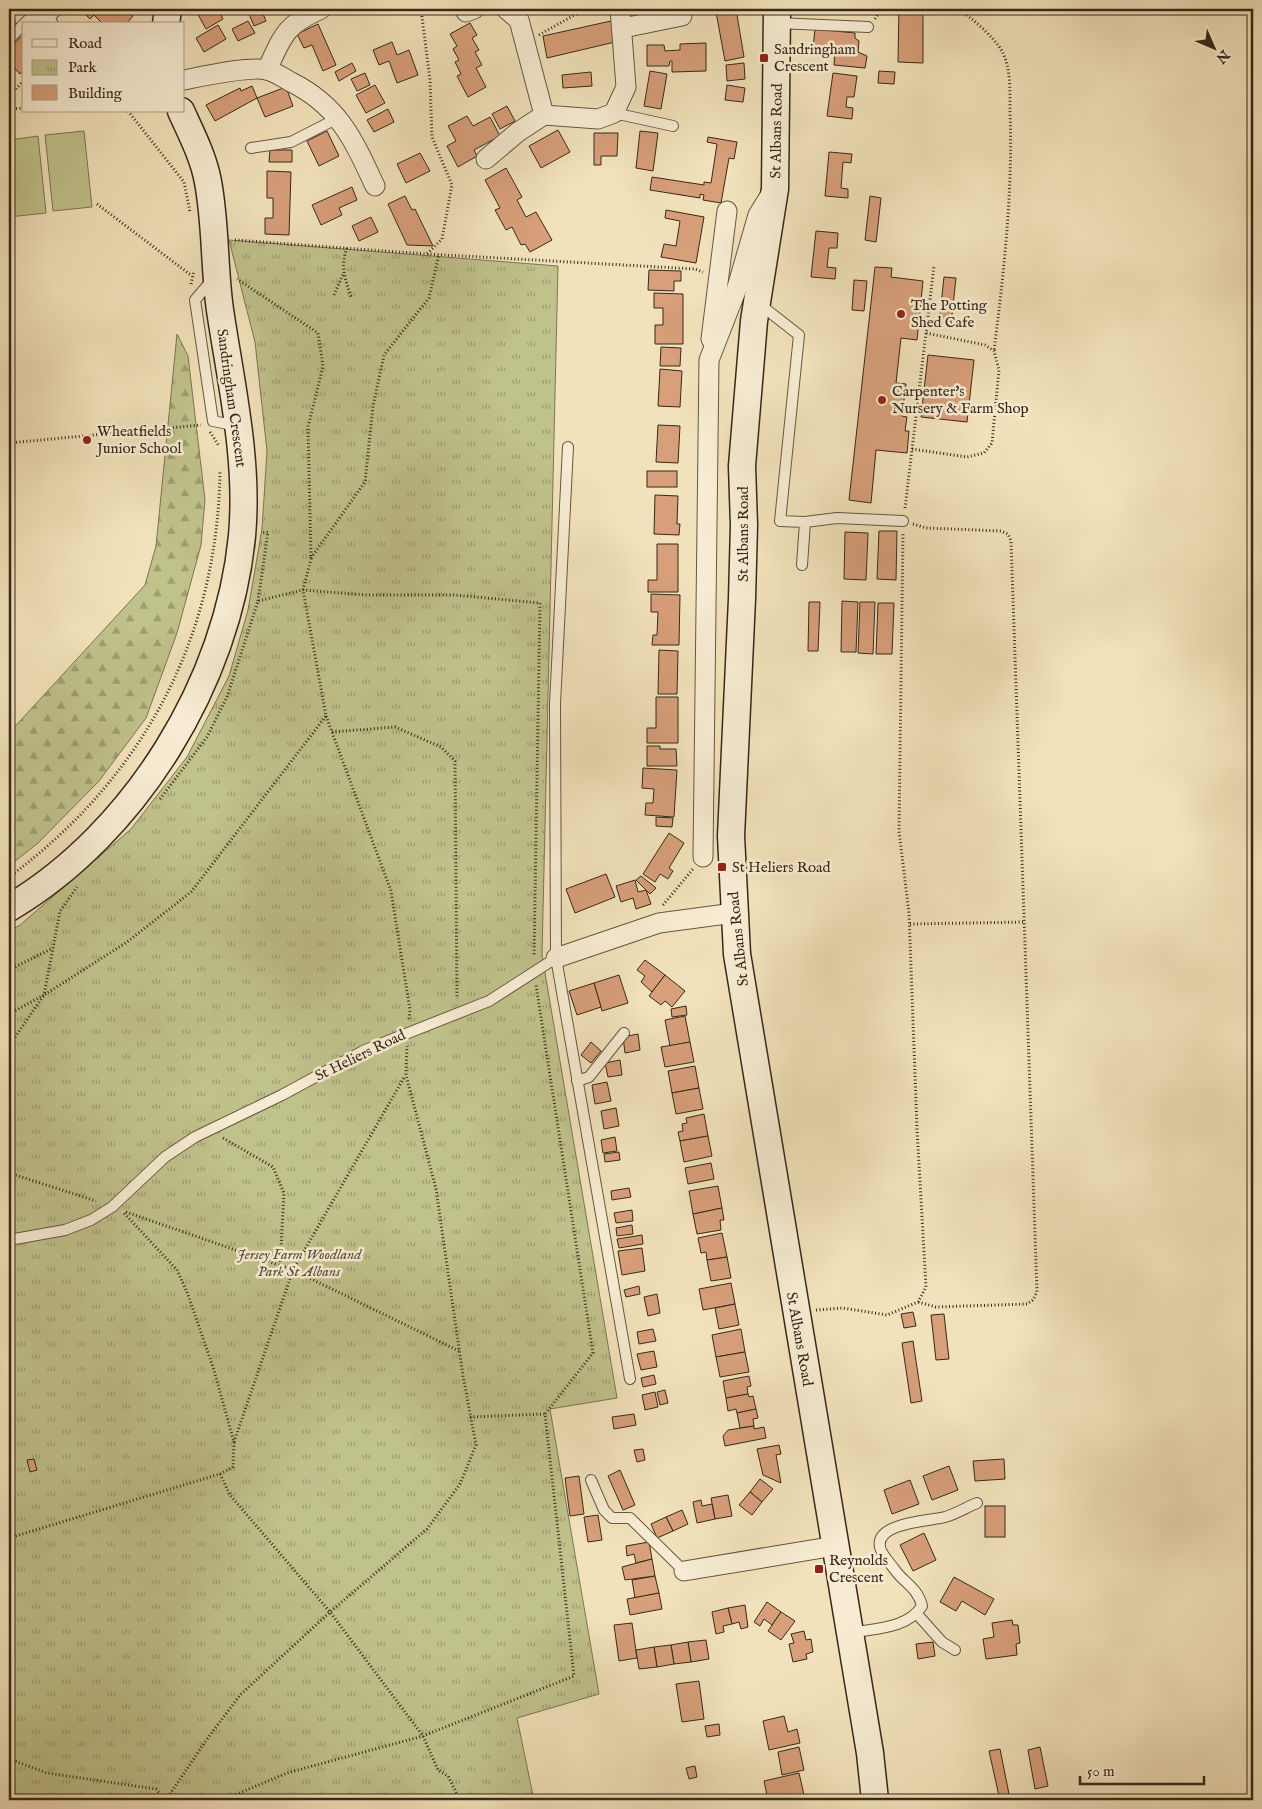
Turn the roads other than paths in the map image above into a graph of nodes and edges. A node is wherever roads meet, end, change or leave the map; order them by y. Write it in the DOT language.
graph roads {
  1 [pos="168,9"];
  2 [pos="322,9"];
  3 [pos="506,9"];
  4 [pos="620,9"];
  5 [pos="44,15"];
  6 [pos="682,16"];
  7 [pos="777,16"];
  8 [pos="33,22"];
  9 [pos="166,22"];
  10 [pos="868,27"];
  11 [pos="623,28"];
  12 [pos="22,29"];
  13 [pos="9,38"];
  14 [pos="267,70"];
  15 [pos="185,80"];
  16 [pos="181,112"];
  17 [pos="614,113"];
  18 [pos="544,115"];
  19 [pos="338,118"];
  20 [pos="674,126"];
  21 [pos="251,148"];
  22 [pos="486,159"];
  23 [pos="375,186"];
  24 [pos="775,189"];
  25 [pos="727,211"];
  26 [pos="757,302"];
  27 [pos="709,360"];
  28 [pos="568,447"];
  29 [pos="903,521"];
  30 [pos="805,522"];
  31 [pos="802,565"];
  32 [pos="703,857"];
  33 [pos="9,908"];
  34 [pos="734,913"];
  35 [pos="556,958"];
  36 [pos="624,1033"];
  37 [pos="578,1081"];
  38 [pos="9,1240"];
  39 [pos="630,1379"];
  40 [pos="591,1480"];
  41 [pos="977,1502"];
  42 [pos="835,1546"];
  43 [pos="684,1571"];
  44 [pos="917,1614"];
  45 [pos="850,1633"];
  46 [pos="955,1650"];
  47 [pos="875,1800"];
  1 -- 9 [label="main road"];
  2 -- 14 [label="street"];
  3 -- 18 [label="street"];
  4 -- 11 [label="street"];
  5 -- 8 [label="lane"];
  6 -- 11 [label="street"];
  7 -- 10 [label="lane"];
  7 -- 24 [label="main road, St Albans Road"];
  11 -- 17 [label="street"];
  12 -- 13 [label="lane"];
  14 -- 15 [label="street"];
  14 -- 19 [label="street"];
  16 -- 33 [label="main road, Sandringham Crescent"];
  17 -- 18 [label="street"];
  17 -- 20 [label="lane"];
  18 -- 22 [label="street"];
  19 -- 21 [label="lane"];
  19 -- 23 [label="street"];
  24 -- 26 [label="main road, St Albans Road"];
  24 -- 27 [label="street"];
  25 -- 27 [label="street"];
  26 -- 30 [label="lane"];
  26 -- 34 [label="main road, St Albans Road"];
  27 -- 32 [label="street"];
  28 -- 35 [label="lane"];
  29 -- 30 [label="lane"];
  30 -- 31 [label="lane"];
  34 -- 35 [label="street, St Heliers Road"];
  34 -- 42 [label="main road, St Albans Road"];
  35 -- 37 [label="lane"];
  35 -- 38 [label="lane, St Heliers Road"];
  36 -- 37 [label="lane"];
  37 -- 39 [label="lane"];
  40 -- 43 [label="lane"];
  41 -- 44 [label="lane"];
  42 -- 43 [label="street"];
  42 -- 45 [label="main road, St Albans Road"];
  44 -- 45 [label="lane"];
  44 -- 46 [label="lane"];
  45 -- 47 [label="main road, St Albans Road"];
}
